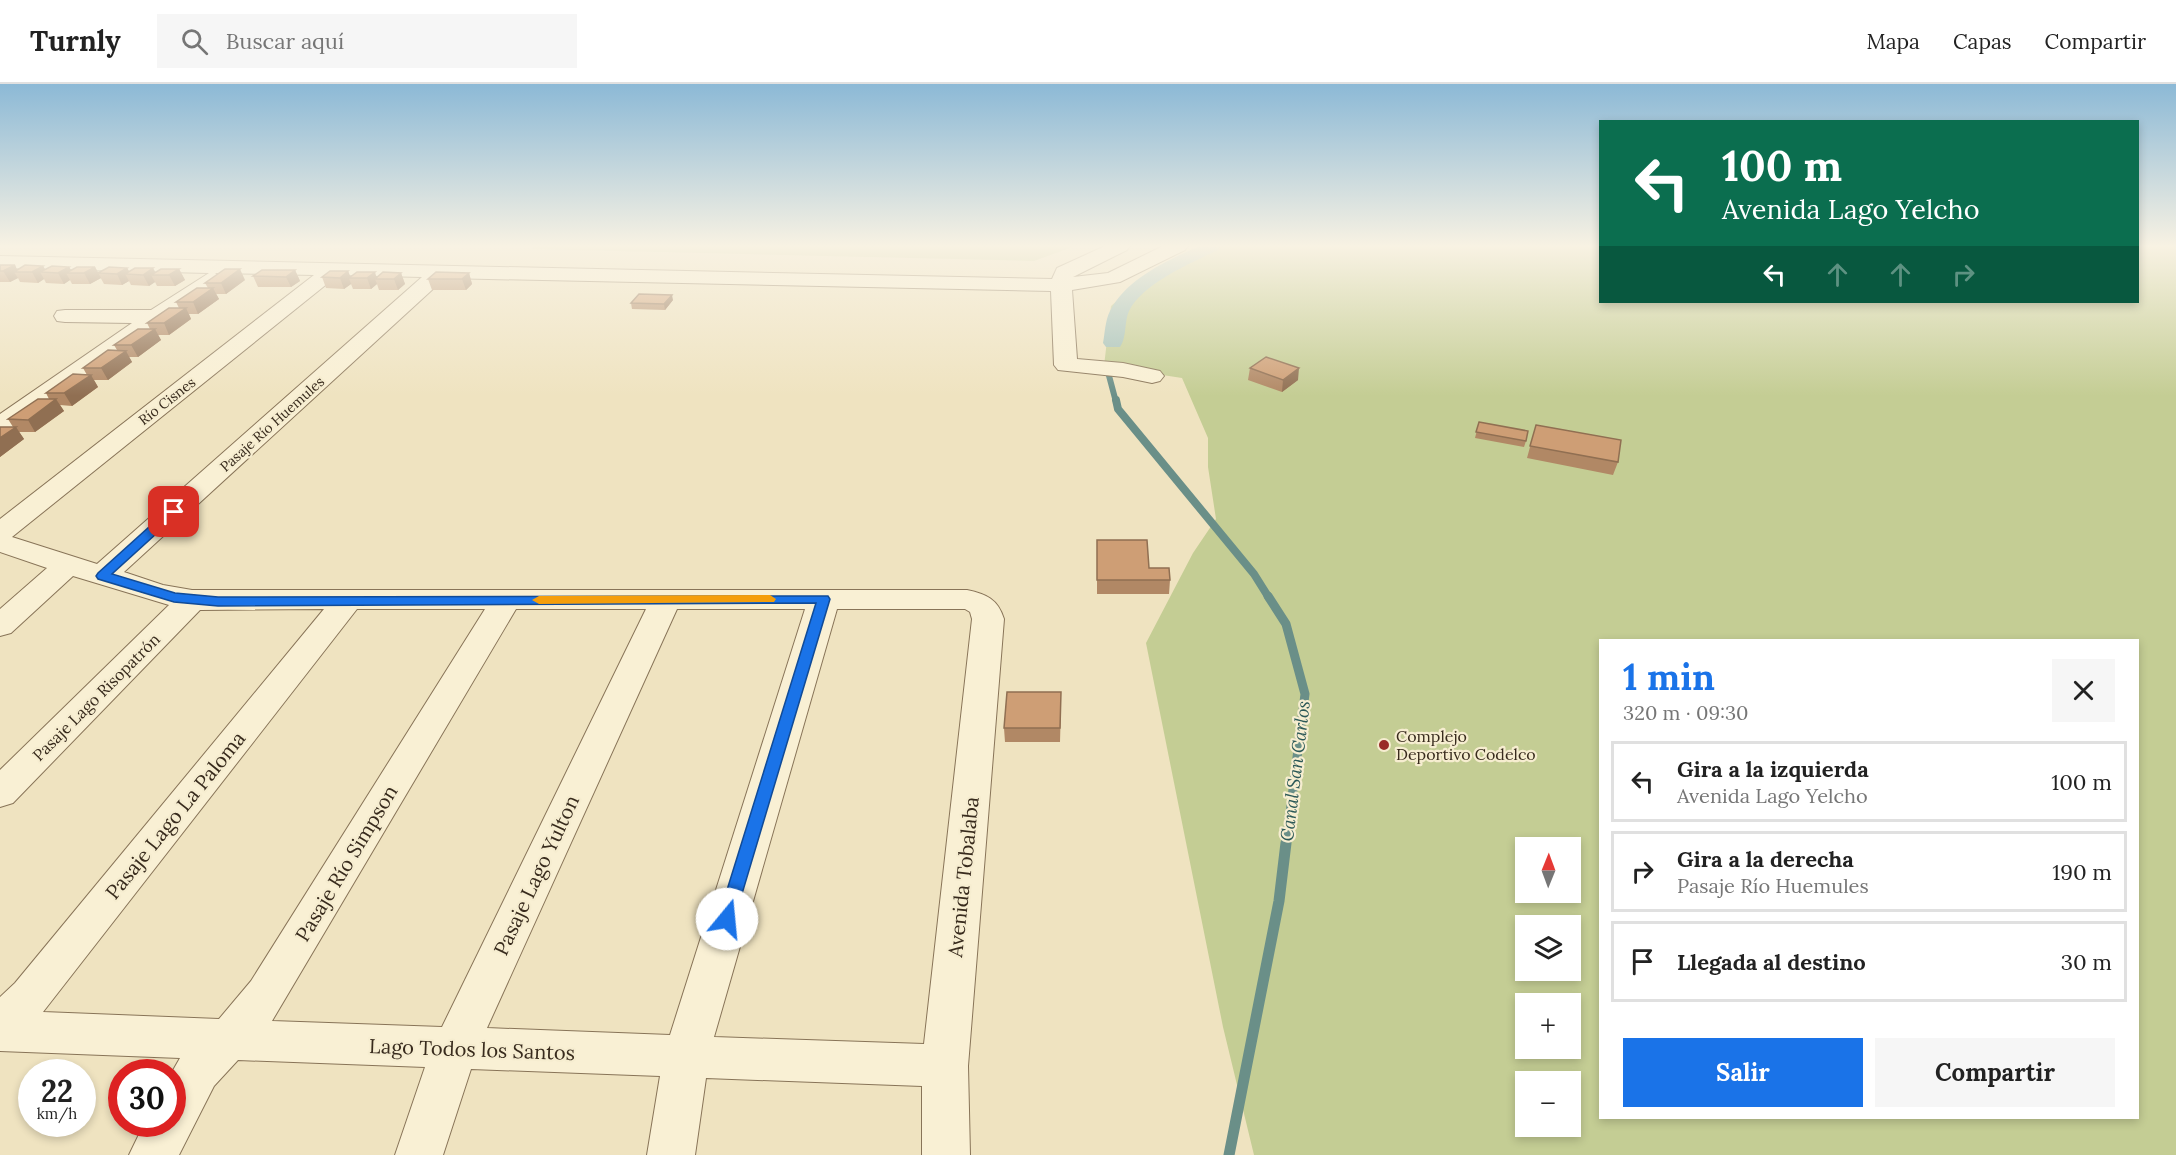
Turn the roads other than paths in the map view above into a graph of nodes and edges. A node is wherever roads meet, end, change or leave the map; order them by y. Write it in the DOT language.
graph roads {
  1 [pos="185,296"];
  2 [pos="300,296"];
  3 [pos="414,296"];
  4 [pos="1062,296"];
  5 [pos="65,316"];
  6 [pos="156,316"];
  7 [pos="1152,376"];
  8 [pos="12,408"];
  9 [pos="0,425"];
  10 [pos="0,533"];
  11 [pos="0,543"];
  12 [pos="68,565"];
  13 [pos="102,576"];
  14 [pos="824,599"];
  15 [pos="192,600"];
  16 [pos="506,600"];
  17 [pos="666,600"];
  18 [pos="347,601"];
  19 [pos="0,626"];
  20 [pos="0,793"];
  21 [pos="0,1026"];
  22 [pos="0,1031"];
  23 [pos="227,1040"];
  24 [pos="455,1048"];
  25 [pos="686,1056"];
  26 [pos="945,1066"];
  27 [pos="186,1092"];
  28 [pos="162,1137"];
  29 [pos="153,1155"];
  30 [pos="419,1155"];
  31 [pos="671,1155"];
  32 [pos="946,1155"];
  1 -- 6 [label="street"];
  2 -- 10 [label="street, Río Cisnes"];
  3 -- 13 [label="street, Pasaje Río Huemules"];
  4 -- 7 [label="street"];
  5 -- 6 [label="street"];
  6 -- 8 [label="street"];
  8 -- 9 [label="street"];
  11 -- 12 [label="street"];
  12 -- 13 [label="street"];
  12 -- 19 [label="street"];
  13 -- 15 [label="street"];
  14 -- 17 [label="street"];
  14 -- 25 [label="street"];
  14 -- 26 [label="street, Avenida Tobalaba"];
  15 -- 18 [label="street"];
  15 -- 20 [label="street, Pasaje Lago Risopatrón"];
  16 -- 17 [label="street"];
  16 -- 18 [label="street"];
  16 -- 23 [label="street, Pasaje Río Simpson"];
  17 -- 24 [label="street, Pasaje Lago Yulton"];
  18 -- 21 [label="street, Pasaje Lago La Paloma"];
  22 -- 23 [label="street, Lago Todos los Santos"];
  23 -- 24 [label="street, Lago Todos los Santos"];
  23 -- 27 [label="street, Pasaje Río Simpson"];
  24 -- 25 [label="street, Lago Todos los Santos"];
  24 -- 30 [label="street, Pasaje Lago Yulton"];
  25 -- 26 [label="street, Lago Todos los Santos"];
  25 -- 31 [label="street"];
  26 -- 32 [label="street, Avenida Tobalaba"];
  28 -- 29 [label="street"];
}
